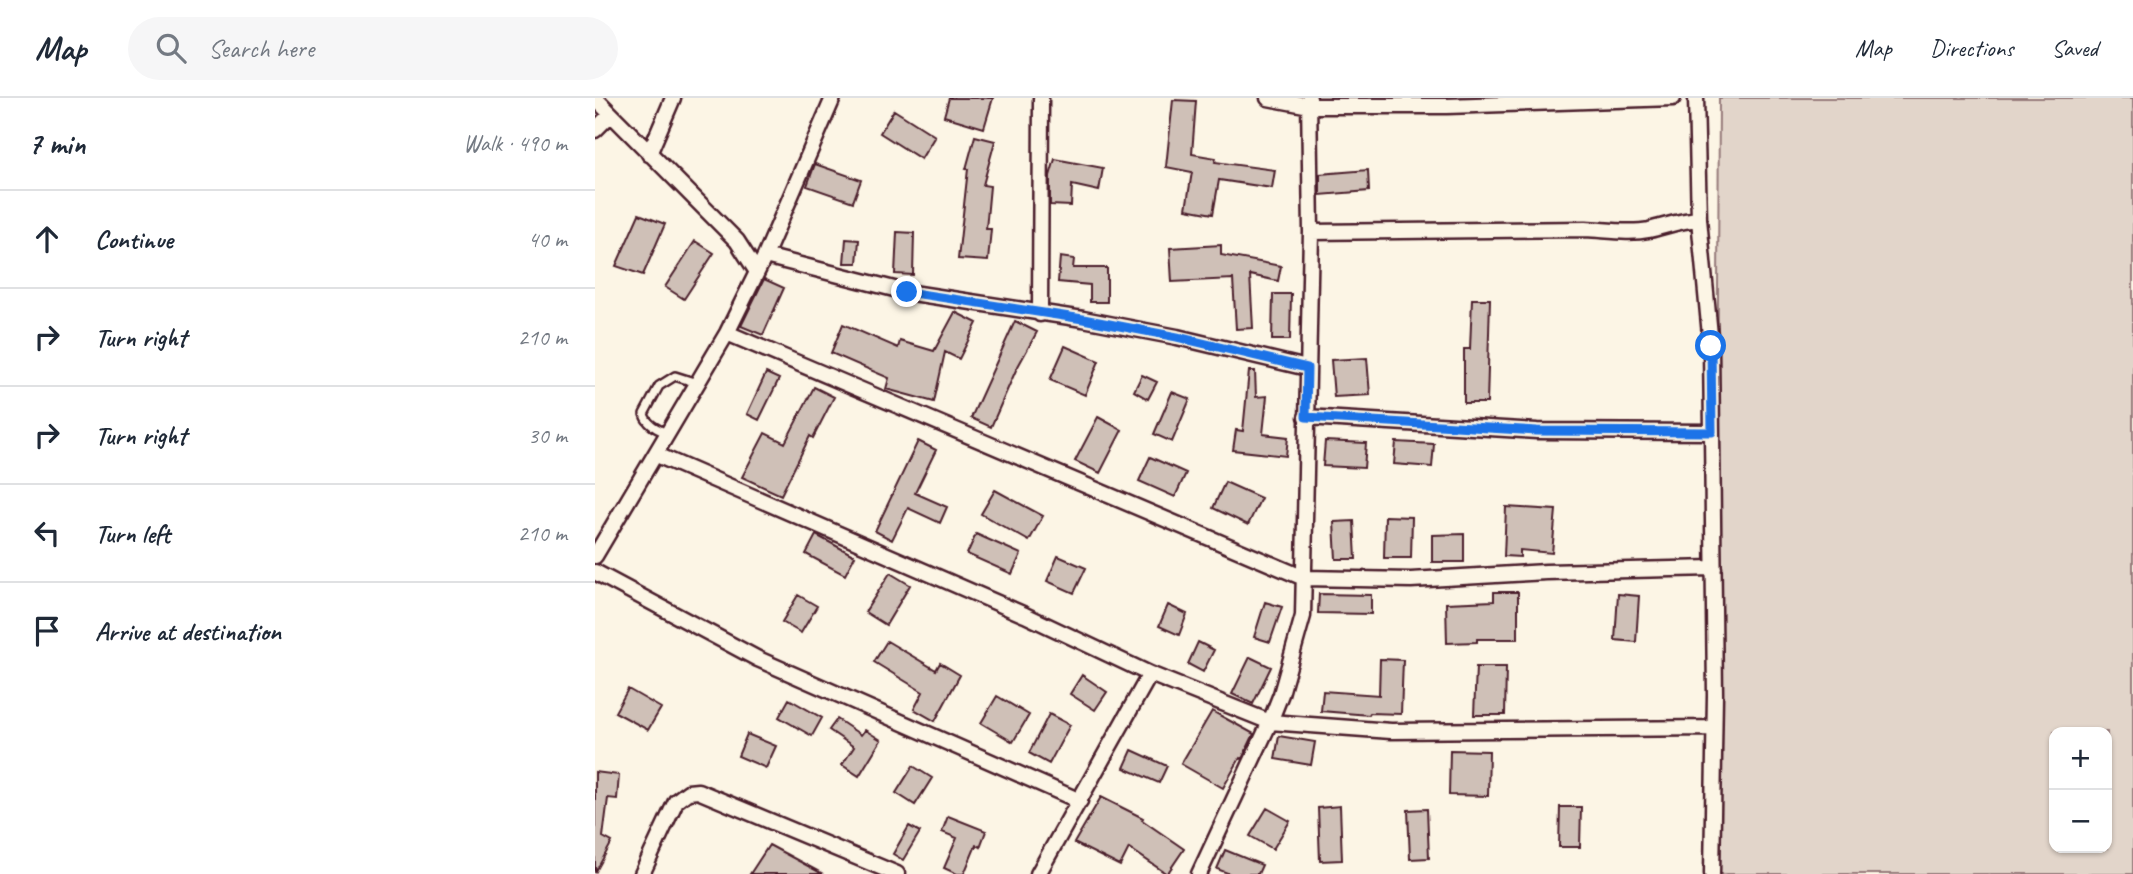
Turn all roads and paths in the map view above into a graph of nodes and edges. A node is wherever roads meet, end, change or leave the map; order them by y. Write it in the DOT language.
graph roads {
  1 [pos="595,98"];
  2 [pos="674,98"];
  3 [pos="833,98"];
  4 [pos="1041,98"];
  5 [pos="1268,98"];
  6 [pos="1675,98"];
  7 [pos="1696,101"];
  8 [pos="1310,102"];
  9 [pos="1447,102"];
  10 [pos="610,115"];
  11 [pos="595,130"];
  12 [pos="649,154"];
  13 [pos="1699,219"];
  14 [pos="1311,232"];
  15 [pos="765,256"];
  16 [pos="757,272"];
  17 [pos="1040,314"];
  18 [pos="727,333"];
  19 [pos="1307,368"];
  20 [pos="698,384"];
  21 [pos="1306,417"];
  22 [pos="1712,432"];
  23 [pos="669,434"];
  24 [pos="657,455"];
  25 [pos="595,556"];
  26 [pos="1714,568"];
  27 [pos="595,572"];
  28 [pos="1304,578"];
  29 [pos="1150,674"];
  30 [pos="1270,723"];
  31 [pos="1714,728"];
  32 [pos="1080,801"];
  33 [pos="642,874"];
  34 [pos="897,874"];
  35 [pos="1038,874"];
  36 [pos="1199,874"];
  37 [pos="1712,874"];
  1 -- 10 [label="street"];
  2 -- 12 [label="street"];
  3 -- 15 [label="street"];
  4 -- 17 [label="street"];
  5 -- 8 [label="street"];
  6 -- 7 [label="street"];
  6 -- 9 [label="street"];
  7 -- 13 [label="street"];
  8 -- 9 [label="street"];
  8 -- 14 [label="street"];
  10 -- 11 [label="street"];
  10 -- 12 [label="street"];
  12 -- 16 [label="street"];
  13 -- 14 [label="street"];
  13 -- 22 [label="street"];
  14 -- 19 [label="street"];
  15 -- 16 [label="street"];
  15 -- 17 [label="street"];
  16 -- 18 [label="street"];
  17 -- 19 [label="street"];
  18 -- 20 [label="street"];
  18 -- 28 [label="street"];
  19 -- 21 [label="street"];
  20 -- 23 [label="street"];
  20 -- 23 [label="lane"];
  21 -- 22 [label="street"];
  21 -- 28 [label="street"];
  22 -- 26 [label="street"];
  23 -- 24 [label="street"];
  24 -- 25 [label="street"];
  24 -- 29 [label="street"];
  26 -- 28 [label="street"];
  26 -- 31 [label="street"];
  27 -- 32 [label="street"];
  28 -- 30 [label="street"];
  29 -- 30 [label="street"];
  29 -- 32 [label="street"];
  30 -- 31 [label="street"];
  30 -- 36 [label="street"];
  31 -- 37 [label="street"];
  32 -- 35 [label="street"];
  33 -- 34 [label="street"];
}
